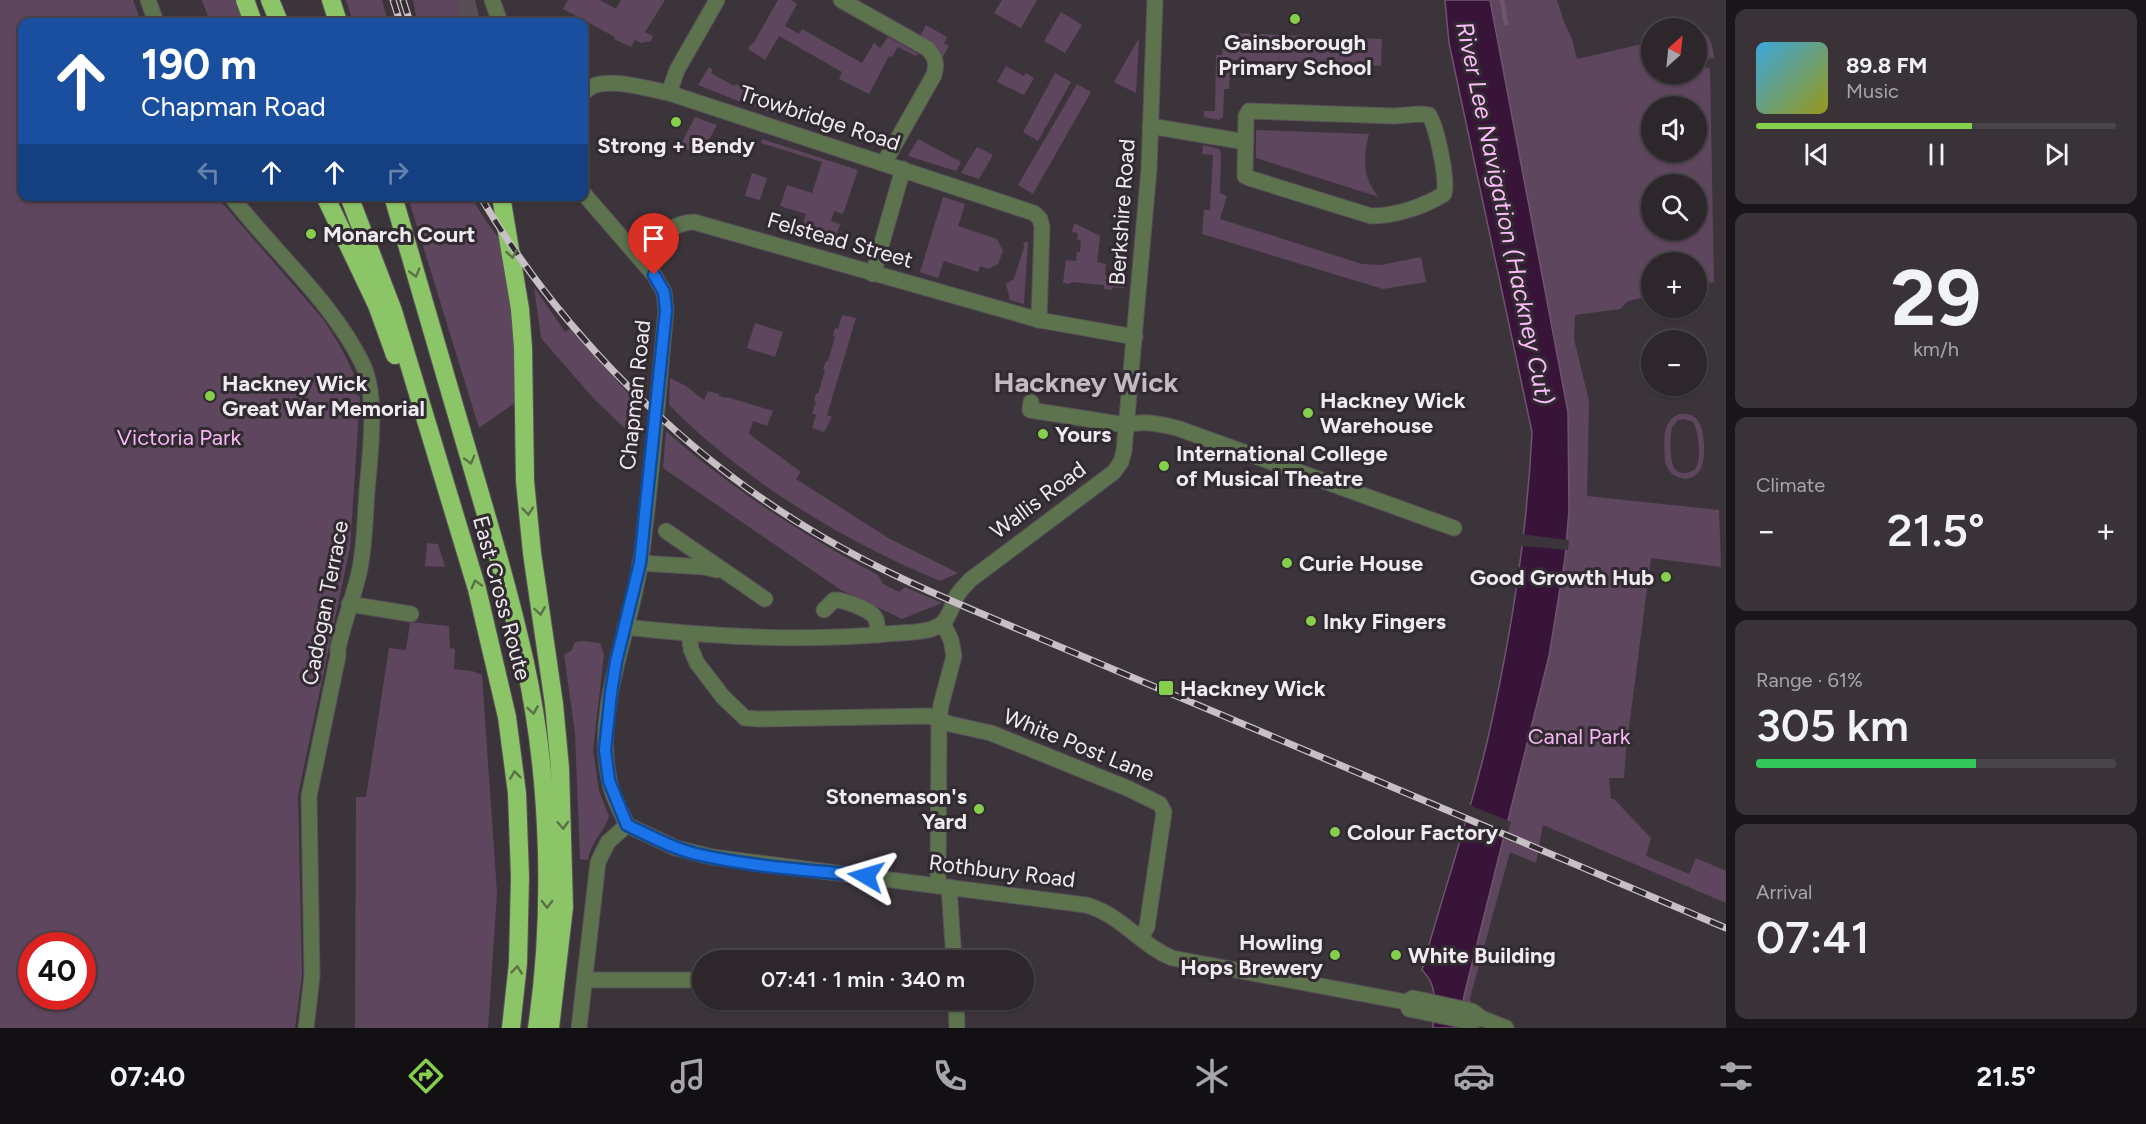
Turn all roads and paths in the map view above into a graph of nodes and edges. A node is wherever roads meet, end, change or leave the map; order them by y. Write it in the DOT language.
graph roads {
  1 [pos="148,0"];
  2 [pos="244,0"];
  3 [pos="270,0"];
  4 [pos="331,0"];
  5 [pos="492,0"];
  6 [pos="717,0"];
  7 [pos="841,0"];
  8 [pos="1155,0"];
  9 [pos="155,18"];
  10 [pos="251,18"];
  11 [pos="277,18"];
  12 [pos="337,18"];
  13 [pos="499,18"];
  14 [pos="588,89"];
  15 [pos="669,93"];
  16 [pos="1150,126"];
  17 [pos="1246,142"];
  18 [pos="884,163"];
  19 [pos="903,169"];
  20 [pos="588,199"];
  21 [pos="235,201"];
  22 [pos="327,201"];
  23 [pos="351,201"];
  24 [pos="394,201"];
  25 [pos="502,201"];
  26 [pos="638,256"];
  27 [pos="873,274"];
  28 [pos="1039,320"];
  29 [pos="1135,337"];
  30 [pos="1030,402"];
  31 [pos="1126,426"];
  32 [pos="1454,528"];
  33 [pos="666,531"];
  34 [pos="464,543"];
  35 [pos="640,563"];
  36 [pos="728,573"];
  37 [pos="765,599"];
  38 [pos="349,604"];
  39 [pos="824,610"];
  40 [pos="411,614"];
  41 [pos="943,623"];
  42 [pos="625,627"];
  43 [pos="689,634"];
  44 [pos="878,635"];
  45 [pos="939,720"];
  46 [pos="627,825"];
  47 [pos="944,886"];
  48 [pos="1141,938"];
  49 [pos="953,950"];
  50 [pos="585,980"];
  51 [pos="692,980"];
  52 [pos="956,1010"];
  53 [pos="306,1028"];
  54 [pos="511,1028"];
  55 [pos="537,1028"];
  56 [pos="550,1028"];
  57 [pos="579,1028"];
  58 [pos="957,1028"];
  59 [pos="1506,1028"];
  1 -- 9 [label="street"];
  2 -- 10 [label="highway"];
  3 -- 11 [label="highway"];
  4 -- 12 [label="highway"];
  5 -- 13 [label="street"];
  6 -- 15 [label="street"];
  7 -- 18 [label="street"];
  8 -- 16 [label="street, Berkshire Road"];
  14 -- 15 [label="street, Trowbridge Road"];
  15 -- 18 [label="street, Trowbridge Road"];
  16 -- 17 [label="street"];
  16 -- 29 [label="street, Berkshire Road"];
  17 -- 17 [label="street"];
  18 -- 19 [label="street, Trowbridge Road"];
  19 -- 27 [label="street"];
  19 -- 28 [label="street, Trowbridge Road"];
  20 -- 26 [label="street, Chapman Road"];
  21 -- 38 [label="street, Cadogan Terrace"];
  22 -- 34 [label="highway"];
  23 -- 34 [label="highway, East Cross Route"];
  24 -- 55 [label="highway, one-way"];
  25 -- 56 [label="highway, East Cross Route, one-way"];
  26 -- 27 [label="street, Felstead Street"];
  26 -- 35 [label="street, Chapman Road"];
  27 -- 28 [label="street, Felstead Street"];
  28 -- 29 [label="street, Felstead Street"];
  29 -- 31 [label="street, Berkshire Road"];
  30 -- 31 [label="street"];
  31 -- 32 [label="street"];
  31 -- 41 [label="street, Wallis Road"];
  33 -- 36 [label="street"];
  54 -- 34 [label="highway, East Cross Route, one-way"];
  35 -- 36 [label="street"];
  35 -- 42 [label="street, Chapman Road"];
  36 -- 37 [label="street"];
  38 -- 40 [label="street"];
  38 -- 53 [label="street, Cadogan Terrace"];
  39 -- 44 [label="street"];
  41 -- 44 [label="street"];
  41 -- 45 [label="street"];
  42 -- 43 [label="street"];
  42 -- 46 [label="street"];
  43 -- 44 [label="street"];
  43 -- 45 [label="street, White Post Lane"];
  45 -- 47 [label="street"];
  45 -- 48 [label="street, White Post Lane"];
  46 -- 47 [label="street, Rothbury Road"];
  46 -- 50 [label="street"];
  47 -- 48 [label="street, Rothbury Road"];
  47 -- 49 [label="street"];
  48 -- 59 [label="street"];
  50 -- 51 [label="street"];
  50 -- 57 [label="street"];
  52 -- 58 [label="street"];
}
